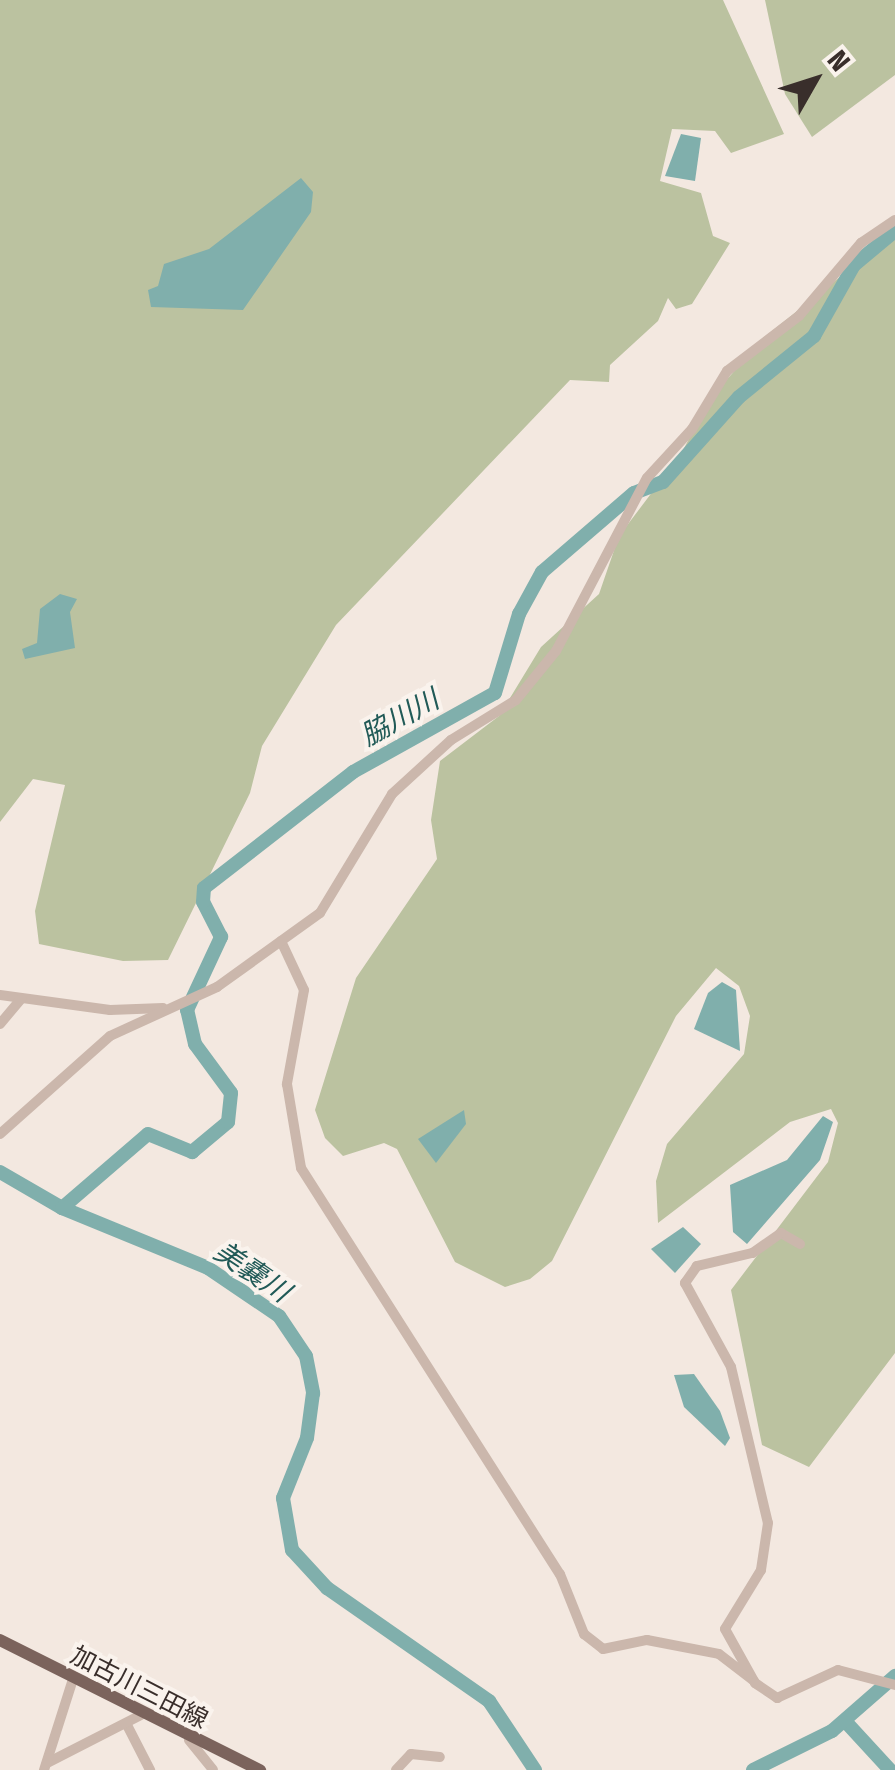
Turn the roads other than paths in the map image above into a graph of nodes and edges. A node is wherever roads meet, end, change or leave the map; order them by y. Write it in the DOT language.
graph roads {
  1 [pos="895,220"];
  2 [pos="282,941"];
  3 [pos="0,994"];
  4 [pos="21,999"];
  5 [pos="164,1008"];
  6 [pos="0,1024"];
  7 [pos="0,1134"];
  8 [pos="800,1244"];
  9 [pos="0,1640"];
  10 [pos="73,1680"];
  11 [pos="754,1681"];
  12 [pos="895,1686"];
  13 [pos="141,1715"];
  14 [pos="126,1725"];
  15 [pos="189,1740"];
  16 [pos="440,1757"];
  17 [pos="47,1766"];
  18 [pos="150,1770"];
  19 [pos="213,1770"];
  20 [pos="260,1770"];
  21 [pos="396,1770"];
  1 -- 2 [label="street"];
  2 -- 5 [label="street"];
  2 -- 11 [label="street"];
  3 -- 4 [label="street"];
  4 -- 5 [label="street"];
  4 -- 6 [label="street"];
  5 -- 7 [label="street"];
  8 -- 11 [label="street"];
  9 -- 10 [label="main road, 加古川三田線"];
  10 -- 13 [label="main road, 加古川三田線"];
  10 -- 17 [label="street"];
  11 -- 12 [label="street"];
  13 -- 14 [label="street"];
  13 -- 15 [label="main road, 加古川三田線"];
  14 -- 17 [label="street"];
  14 -- 18 [label="street"];
  15 -- 19 [label="street"];
  15 -- 20 [label="main road, 加古川三田線"];
  16 -- 21 [label="street"];
}
